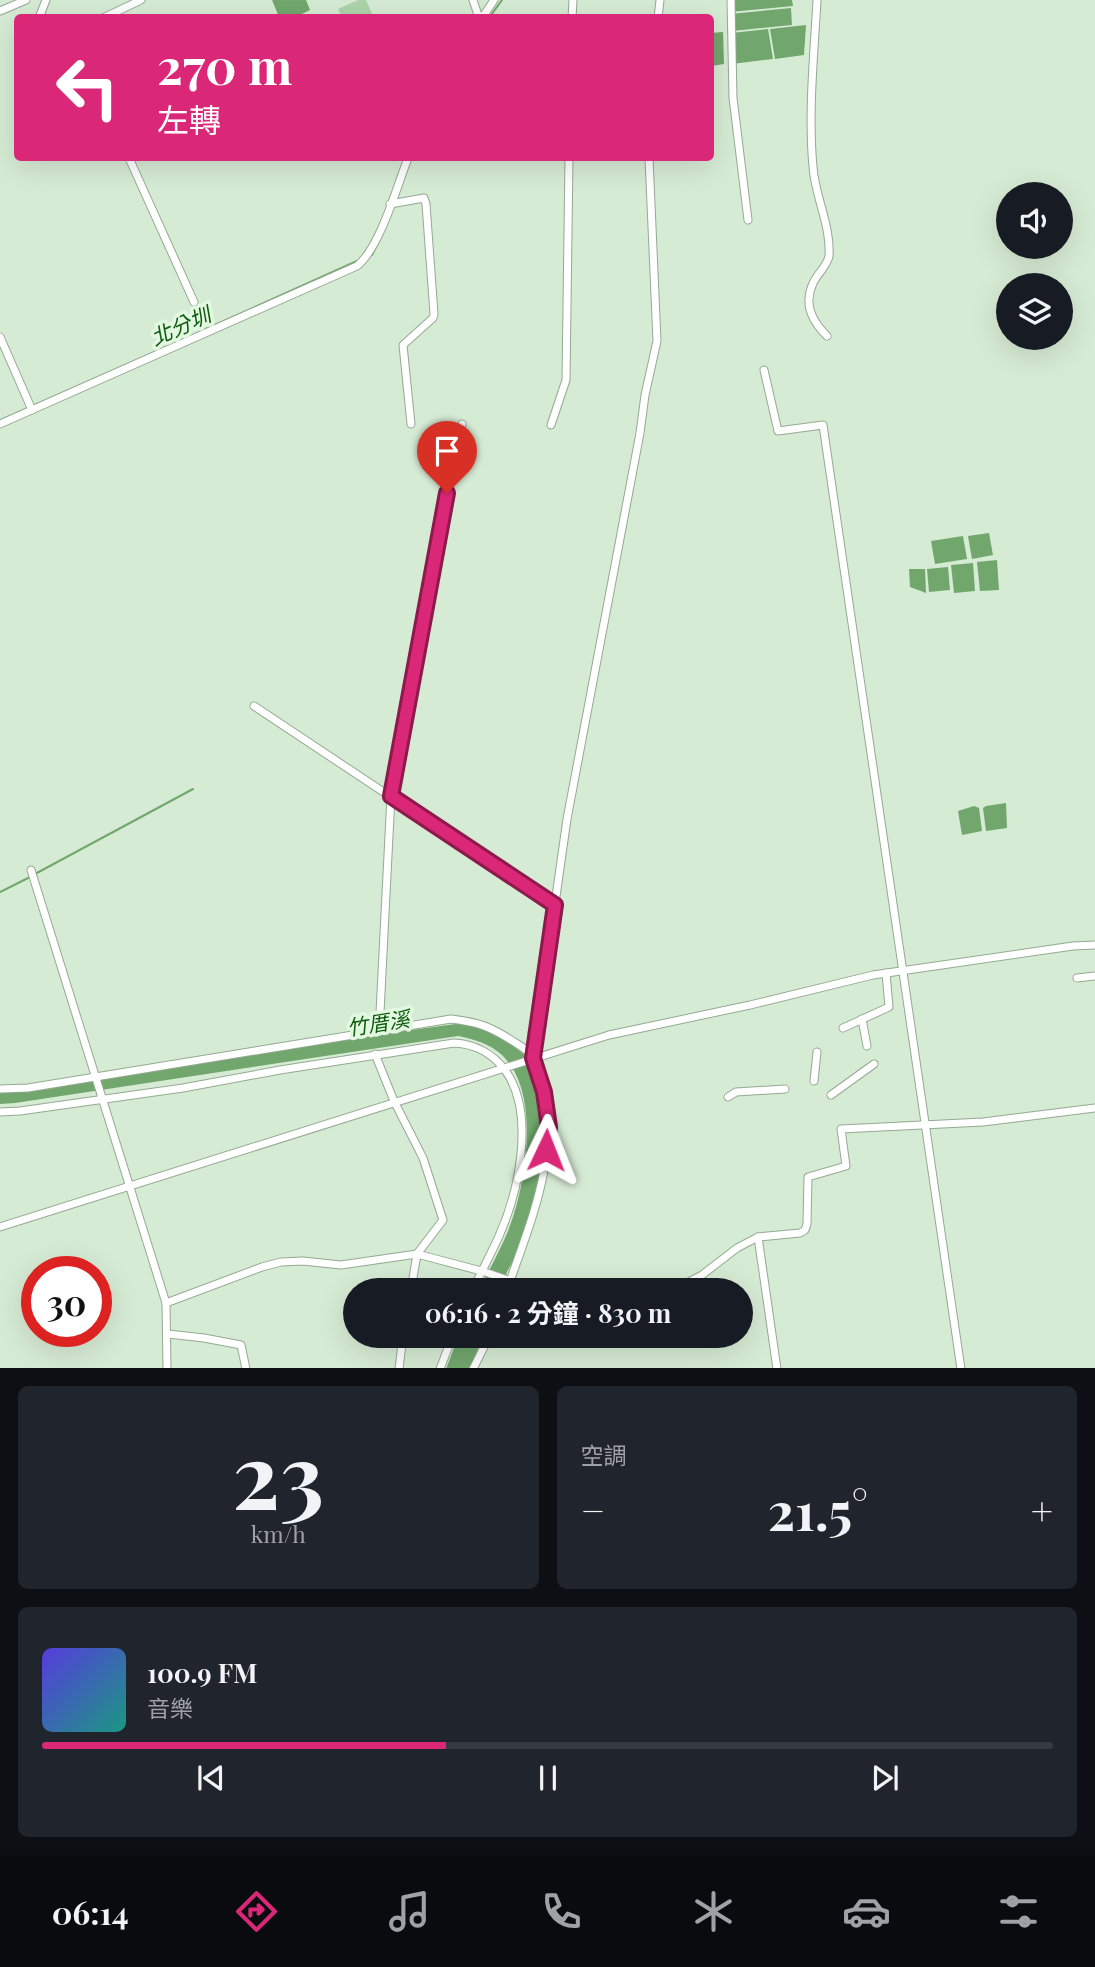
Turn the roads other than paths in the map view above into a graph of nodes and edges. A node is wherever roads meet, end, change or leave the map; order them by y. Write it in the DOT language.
graph roads {
  1 [pos="26,0"];
  2 [pos="141,0"];
  3 [pos="731,0"];
  4 [pos="817,0"];
  5 [pos="0,11"];
  6 [pos="111,14"];
  7 [pos="130,161"];
  8 [pos="407,161"];
  9 [pos="569,161"];
  10 [pos="649,161"];
  11 [pos="390,204"];
  12 [pos="748,220"];
  13 [pos="194,302"];
  14 [pos="827,336"];
  15 [pos="0,337"];
  16 [pos="764,370"];
  17 [pos="31,407"];
  18 [pos="0,424"];
  19 [pos="411,424"];
  20 [pos="461,424"];
  21 [pos="551,425"];
  22 [pos="254,706"];
  23 [pos="391,796"];
  24 [pos="31,870"];
  25 [pos="555,905"];
  26 [pos="1095,945"];
  27 [pos="903,970"];
  28 [pos="886,973"];
  29 [pos="1095,976"];
  30 [pos="1077,978"];
  31 [pos="862,1020"];
  32 [pos="843,1028"];
  33 [pos="379,1032"];
  34 [pos="867,1046"];
  35 [pos="817,1052"];
  36 [pos="375,1054"];
  37 [pos="533,1058"];
  38 [pos="874,1064"];
  39 [pos="502,1067"];
  40 [pos="97,1076"];
  41 [pos="814,1081"];
  42 [pos="0,1089"];
  43 [pos="785,1089"];
  44 [pos="831,1095"];
  45 [pos="728,1097"];
  46 [pos="104,1100"];
  47 [pos="394,1101"];
  48 [pos="1095,1108"];
  49 [pos="0,1112"];
  50 [pos="924,1123"];
  51 [pos="130,1187"];
  52 [pos="0,1227"];
  53 [pos="758,1237"];
  54 [pos="417,1254"];
  55 [pos="483,1272"];
  56 [pos="413,1278"];
  57 [pos="480,1278"];
  58 [pos="501,1278"];
  59 [pos="511,1278"];
  60 [pos="696,1278"];
  61 [pos="166,1303"];
  62 [pos="168,1334"];
  63 [pos="401,1348"];
  64 [pos="448,1348"];
  65 [pos="483,1348"];
  66 [pos="167,1368"];
  67 [pos="246,1368"];
  68 [pos="398,1368"];
  69 [pos="440,1368"];
  70 [pos="473,1368"];
  71 [pos="777,1368"];
  72 [pos="961,1368"];
  1 -- 5 [label="street"];
  2 -- 6 [label="street"];
  3 -- 12 [label="street"];
  4 -- 14 [label="street"];
  7 -- 13 [label="street"];
  8 -- 11 [label="street"];
  9 -- 21 [label="street"];
  10 -- 25 [label="street"];
  11 -- 17 [label="street"];
  11 -- 19 [label="street"];
  15 -- 17 [label="street"];
  16 -- 27 [label="street"];
  17 -- 18 [label="street"];
  20 -- 23 [label="street"];
  22 -- 23 [label="street"];
  23 -- 25 [label="street"];
  23 -- 33 [label="street"];
  24 -- 40 [label="street"];
  25 -- 37 [label="street"];
  26 -- 27 [label="street"];
  27 -- 28 [label="street"];
  27 -- 50 [label="street"];
  28 -- 31 [label="street"];
  28 -- 37 [label="street"];
  29 -- 30 [label="street"];
  31 -- 32 [label="street"];
  31 -- 34 [label="street"];
  33 -- 37 [label="street"];
  33 -- 40 [label="street"];
  35 -- 41 [label="street"];
  36 -- 39 [label="street"];
  36 -- 46 [label="street"];
  36 -- 47 [label="street"];
  37 -- 39 [label="street"];
  37 -- 59 [label="street"];
  38 -- 44 [label="street"];
  39 -- 47 [label="street"];
  39 -- 55 [label="street"];
  40 -- 42 [label="street"];
  40 -- 46 [label="street"];
  43 -- 45 [label="street"];
  46 -- 49 [label="street"];
  46 -- 51 [label="street"];
  47 -- 51 [label="street"];
  47 -- 54 [label="street"];
  48 -- 50 [label="street"];
  50 -- 53 [label="street"];
  50 -- 72 [label="street"];
  51 -- 52 [label="street"];
  51 -- 61 [label="street"];
  53 -- 60 [label="street"];
  53 -- 71 [label="street"];
  54 -- 55 [label="street"];
  54 -- 56 [label="street"];
  54 -- 61 [label="street"];
  55 -- 57 [label="street"];
  55 -- 58 [label="street"];
  61 -- 62 [label="street"];
  62 -- 66 [label="street"];
  62 -- 67 [label="street"];
  63 -- 68 [label="street"];
  64 -- 69 [label="street"];
  65 -- 70 [label="street"];
}
